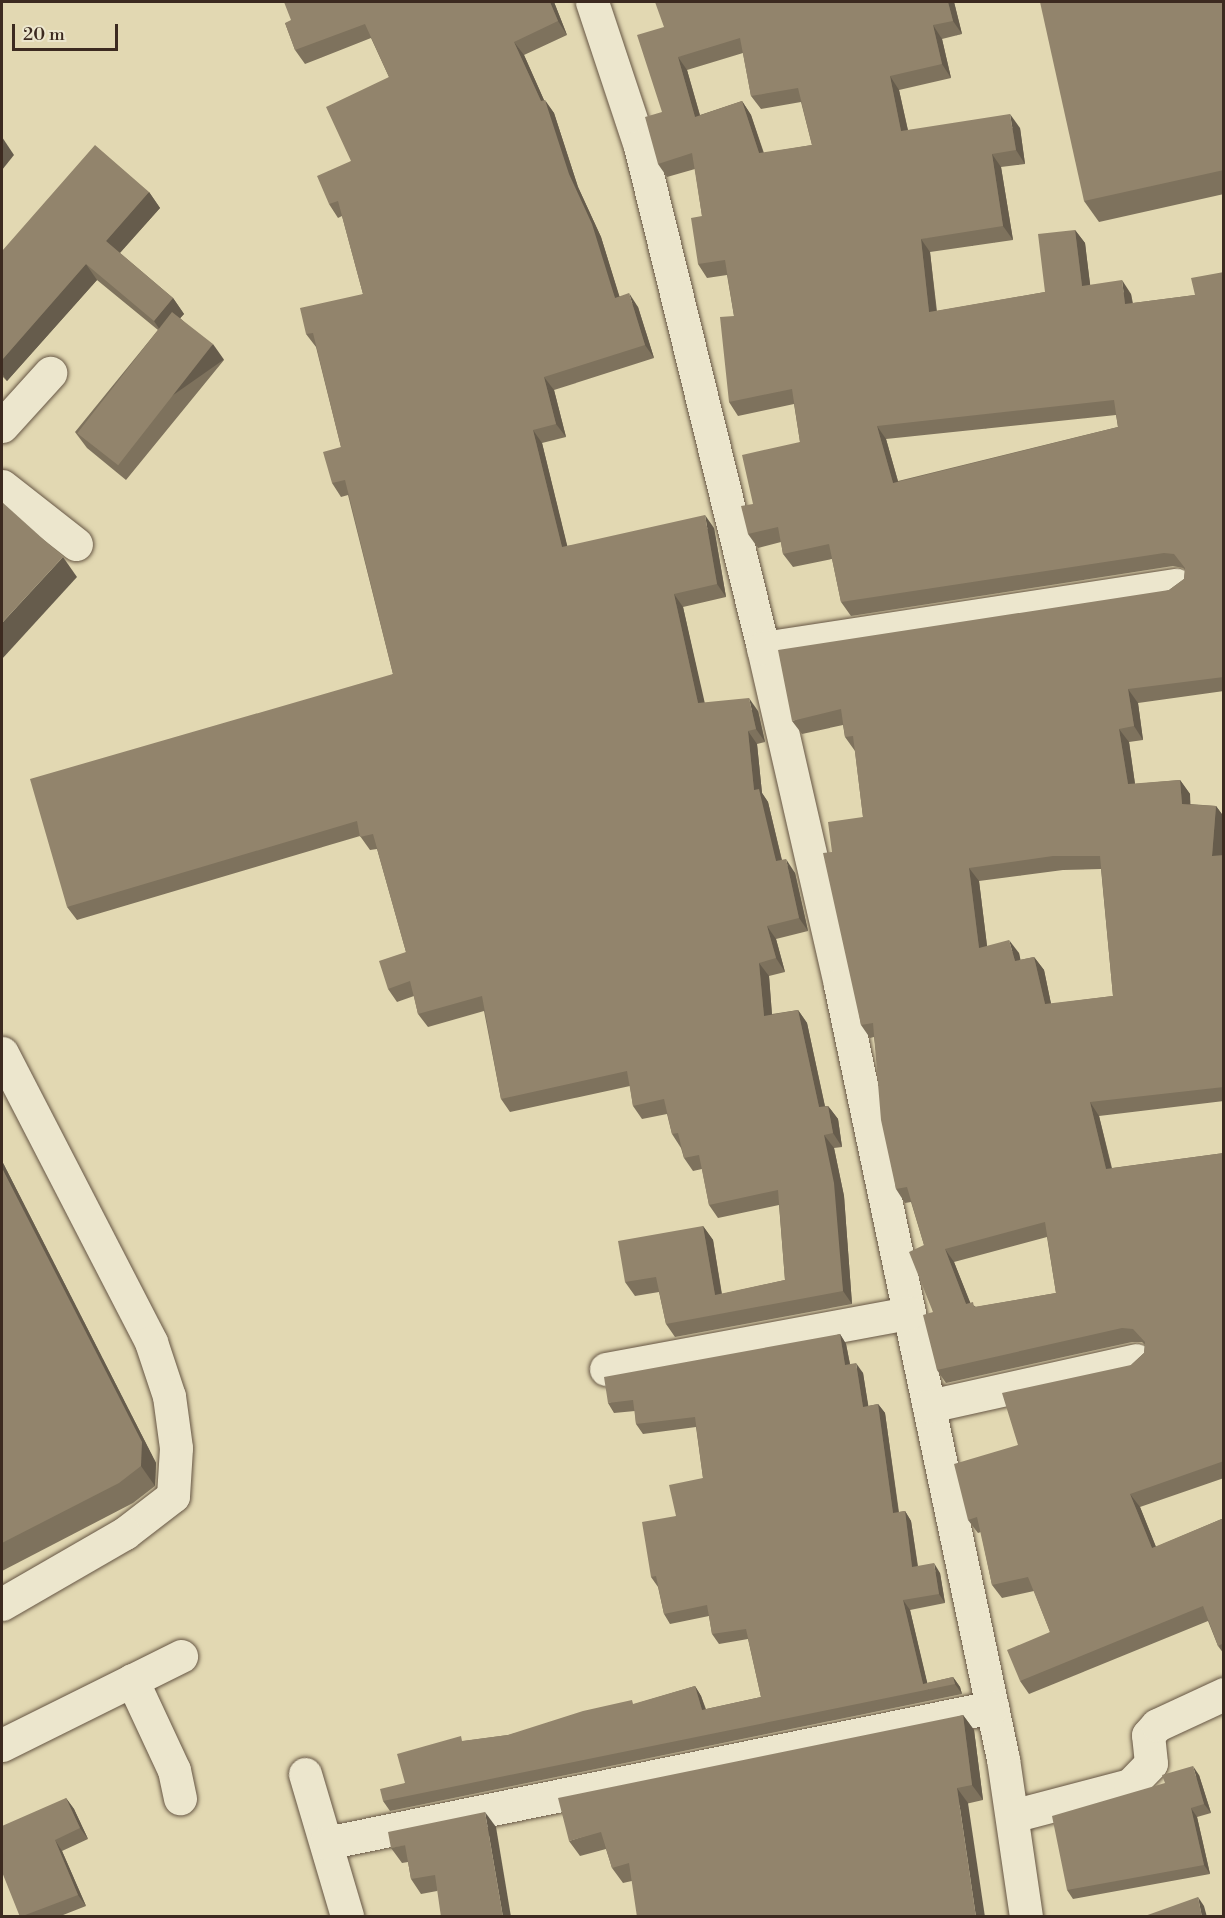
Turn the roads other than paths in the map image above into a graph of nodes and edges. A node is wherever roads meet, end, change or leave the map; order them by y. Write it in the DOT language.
graph roads {
  1 [pos="592,2"];
  2 [pos="50,373"];
  3 [pos="2,426"];
  4 [pos="2,486"];
  5 [pos="76,544"];
  6 [pos="1176,585"];
  7 [pos="763,648"];
  8 [pos="2,1053"];
  9 [pos="909,1313"];
  10 [pos="1136,1360"];
  11 [pos="606,1369"];
  12 [pos="928,1406"];
  13 [pos="2,1604"];
  14 [pos="181,1656"];
  15 [pos="132,1680"];
  16 [pos="1224,1694"];
  17 [pos="992,1707"];
  18 [pos="2,1745"];
  19 [pos="305,1774"];
  20 [pos="180,1798"];
  21 [pos="1012,1816"];
  22 [pos="326,1843"];
  23 [pos="347,1917"];
  24 [pos="1026,1917"];
  1 -- 7 [label="street"];
  2 -- 3 [label="street"];
  4 -- 5 [label="street"];
  6 -- 7 [label="street"];
  7 -- 9 [label="street"];
  8 -- 13 [label="street"];
  9 -- 11 [label="street"];
  9 -- 12 [label="street"];
  10 -- 12 [label="street"];
  12 -- 17 [label="street"];
  14 -- 15 [label="street"];
  15 -- 18 [label="street"];
  15 -- 20 [label="street"];
  16 -- 21 [label="street"];
  17 -- 21 [label="street"];
  17 -- 22 [label="street"];
  19 -- 22 [label="street"];
  21 -- 24 [label="street"];
  22 -- 23 [label="street"];
}
